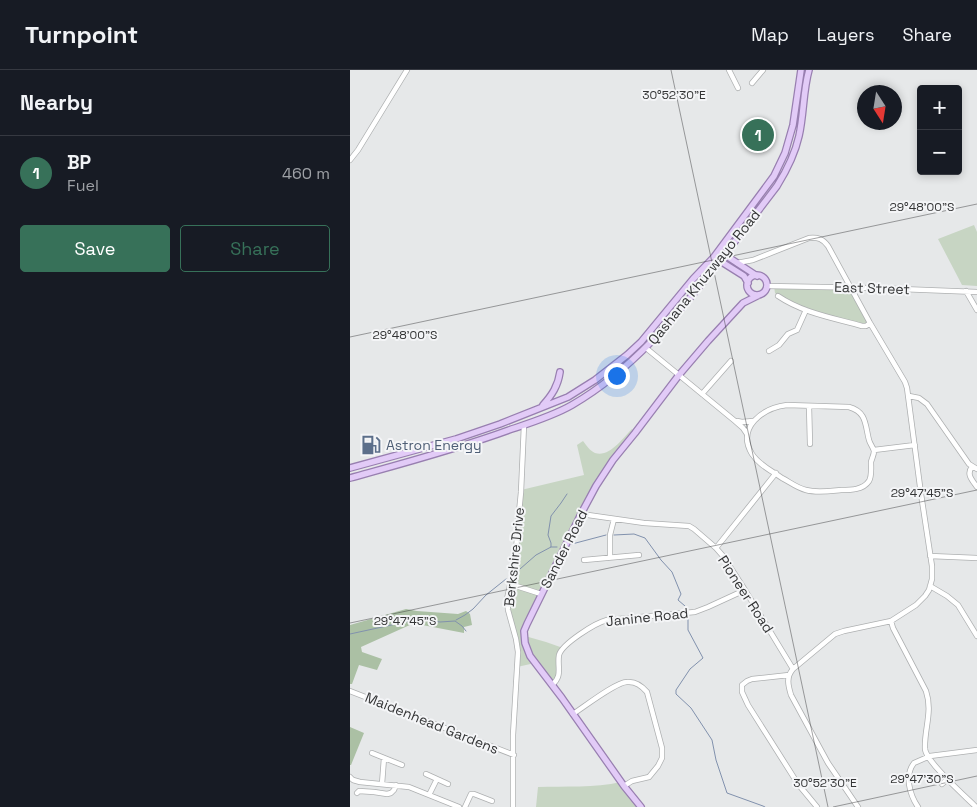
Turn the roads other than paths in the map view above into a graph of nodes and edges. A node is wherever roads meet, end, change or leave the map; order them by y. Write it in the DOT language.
graph roads {
  1 [pos="408,70"];
  2 [pos="730,70"];
  3 [pos="763,70"];
  4 [pos="801,70"];
  5 [pos="809,70"];
  6 [pos="752,83"];
  7 [pos="738,88"];
  8 [pos="350,160"];
  9 [pos="718,251"];
  10 [pos="724,255"];
  11 [pos="714,257"];
  12 [pos="720,261"];
  13 [pos="737,263"];
  14 [pos="757,276"];
  15 [pos="748,286"];
  16 [pos="767,286"];
  17 [pos="850,287"];
  18 [pos="966,291"];
  19 [pos="977,292"];
  20 [pos="759,295"];
  21 [pos="778,296"];
  22 [pos="744,304"];
  23 [pos="806,310"];
  24 [pos="977,310"];
  25 [pos="870,324"];
  26 [pos="646,348"];
  27 [pos="770,351"];
  28 [pos="732,361"];
  29 [pos="560,372"];
  30 [pos="679,375"];
  31 [pos="702,394"];
  32 [pos="909,396"];
  33 [pos="810,406"];
  34 [pos="542,407"];
  35 [pos="735,421"];
  36 [pos="753,421"];
  37 [pos="524,425"];
  38 [pos="747,434"];
  39 [pos="810,444"];
  40 [pos="915,445"];
  41 [pos="874,450"];
  42 [pos="350,467"];
  43 [pos="975,468"];
  44 [pos="776,474"];
  45 [pos="352,477"];
  46 [pos="977,487"];
  47 [pos="581,514"];
  48 [pos="614,519"];
  49 [pos="716,548"];
  50 [pos="639,555"];
  51 [pos="930,556"];
  52 [pos="610,557"];
  53 [pos="977,558"];
  54 [pos="584,560"];
  55 [pos="510,584"];
  56 [pos="930,586"];
  57 [pos="745,590"];
  58 [pos="541,594"];
  59 [pos="891,621"];
  60 [pos="977,636"];
  61 [pos="788,660"];
  62 [pos="800,663"];
  63 [pos="793,669"];
  64 [pos="789,675"];
  65 [pos="552,685"];
  66 [pos="350,691"];
  67 [pos="573,714"];
  68 [pos="977,750"];
  69 [pos="372,753"];
  70 [pos="514,756"];
  71 [pos="928,757"];
  72 [pos="384,758"];
  73 [pos="402,765"];
  74 [pos="426,774"];
  75 [pos="350,777"];
  76 [pos="436,779"];
  77 [pos="948,779"];
  78 [pos="382,784"];
  79 [pos="448,784"];
  80 [pos="942,784"];
  81 [pos="396,785"];
  82 [pos="624,786"];
  83 [pos="357,793"];
  84 [pos="429,795"];
  85 [pos="492,801"];
  86 [pos="459,807"];
  87 [pos="465,807"];
  88 [pos="513,807"];
  89 [pos="641,807"];
  90 [pos="816,807"];
  91 [pos="858,807"];
  92 [pos="918,807"];
  93 [pos="976,807"];
  1 -- 8 [label="street"];
  2 -- 7 [label="street"];
  3 -- 6 [label="street"];
  4 -- 9 [label="main road, Qashana Khuzwayo Road"];
  5 -- 10 [label="main road, Qashana Khuzwayo Road"];
  9 -- 10 [label="main road"];
  9 -- 11 [label="main road, Qashana Khuzwayo Road"];
  10 -- 12 [label="main road, Qashana Khuzwayo Road"];
  10 -- 13 [label="main road"];
  11 -- 12 [label="main road"];
  11 -- 34 [label="main road, Qashana Khuzwayo Road"];
  12 -- 15 [label="main road"];
  12 -- 26 [label="main road, Qashana Khuzwayo Road"];
  13 -- 14 [label="main road"];
  13 -- 17 [label="street"];
  14 -- 15 [label="main road"];
  14 -- 16 [label="main road"];
  15 -- 20 [label="main road"];
  15 -- 22 [label="main road"];
  16 -- 17 [label="street, East Street"];
  16 -- 20 [label="main road"];
  17 -- 18 [label="street, East Street"];
  17 -- 25 [label="street"];
  18 -- 19 [label="street, East Street"];
  18 -- 24 [label="street"];
  20 -- 22 [label="main road, Sander Road"];
  21 -- 23 [label="street"];
  22 -- 30 [label="main road, Sander Road"];
  23 -- 25 [label="street"];
  23 -- 27 [label="street"];
  25 -- 32 [label="street"];
  26 -- 30 [label="street"];
  26 -- 37 [label="main road, Qashana Khuzwayo Road"];
  28 -- 31 [label="street"];
  29 -- 34 [label="main road"];
  30 -- 31 [label="street"];
  30 -- 47 [label="main road, Sander Road"];
  31 -- 35 [label="street"];
  32 -- 40 [label="street"];
  32 -- 43 [label="street"];
  33 -- 36 [label="street"];
  33 -- 39 [label="street"];
  33 -- 41 [label="street"];
  34 -- 42 [label="main road, Qashana Khuzwayo Road"];
  35 -- 36 [label="street"];
  35 -- 38 [label="street"];
  36 -- 38 [label="street"];
  37 -- 45 [label="main road, Qashana Khuzwayo Road"];
  37 -- 55 [label="street, Berkshire Drive"];
  38 -- 44 [label="street"];
  40 -- 41 [label="street"];
  40 -- 51 [label="street"];
  41 -- 44 [label="street"];
  42 -- 45 [label="street"];
  43 -- 46 [label="street"];
  44 -- 49 [label="street"];
  47 -- 48 [label="street, Pioneer Road"];
  47 -- 58 [label="main road, Sander Road"];
  48 -- 49 [label="street, Pioneer Road"];
  48 -- 52 [label="street"];
  49 -- 57 [label="street, Pioneer Road"];
  50 -- 52 [label="street"];
  51 -- 53 [label="street"];
  51 -- 56 [label="street"];
  52 -- 54 [label="street"];
  55 -- 58 [label="street"];
  55 -- 70 [label="street, Berkshire Drive"];
  56 -- 59 [label="street"];
  56 -- 60 [label="street"];
  57 -- 61 [label="street, Pioneer Road"];
  57 -- 65 [label="street, Janine Road"];
  58 -- 65 [label="main road, Sander Road"];
  59 -- 62 [label="street"];
  59 -- 71 [label="street"];
  61 -- 62 [label="street"];
  61 -- 63 [label="street, Pioneer Road"];
  62 -- 63 [label="street"];
  63 -- 64 [label="street"];
  64 -- 90 [label="street"];
  64 -- 91 [label="street"];
  65 -- 67 [label="main road, Sander Road"];
  66 -- 70 [label="street, Maidenhead Gardens"];
  67 -- 82 [label="main road, Sander Road"];
  67 -- 82 [label="street"];
  68 -- 71 [label="street"];
  69 -- 72 [label="street"];
  70 -- 88 [label="street, Berkshire Drive"];
  71 -- 77 [label="street"];
  71 -- 92 [label="street"];
  72 -- 73 [label="street"];
  72 -- 78 [label="street"];
  74 -- 76 [label="street"];
  75 -- 78 [label="street"];
  76 -- 79 [label="street"];
  76 -- 84 [label="street"];
  77 -- 80 [label="street"];
  77 -- 93 [label="street"];
  78 -- 81 [label="street"];
  81 -- 83 [label="street"];
  81 -- 84 [label="street"];
  82 -- 89 [label="main road, Sander Road"];
  84 -- 86 [label="street"];
  85 -- 87 [label="street"];
}
